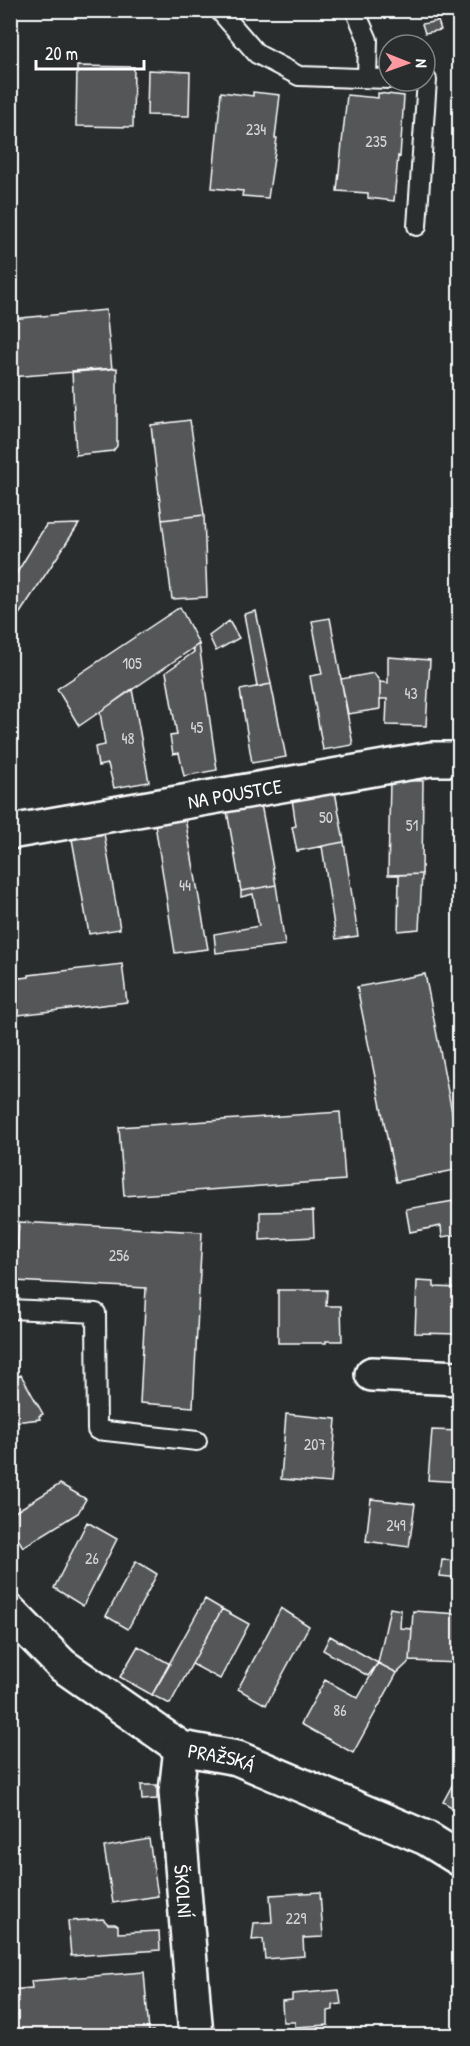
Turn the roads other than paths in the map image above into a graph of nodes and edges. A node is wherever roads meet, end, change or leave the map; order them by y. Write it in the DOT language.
graph roads {
  1 [pos="219,10"];
  2 [pos="355,10"];
  3 [pos="367,78"];
  4 [pos="377,78"];
  5 [pos="426,93"];
  6 [pos="417,226"];
  7 [pos="459,759"];
  8 [pos="10,832"];
  9 [pos="10,1309"];
  10 [pos="372,1374"];
  11 [pos="459,1378"];
  12 [pos="197,1441"];
  13 [pos="10,1612"];
  14 [pos="181,1748"];
  15 [pos="459,1858"];
  16 [pos="196,2036"];
  1 -- 3 [label="lane"];
  2 -- 3 [label="lane"];
  3 -- 4 [label="lane"];
  5 -- 6 [label="lane"];
  7 -- 8 [label="street, NA POUSTCE"];
  9 -- 12 [label="lane"];
  10 -- 11 [label="street"];
  13 -- 14 [label="street, PRAŽSKÁ"];
  14 -- 15 [label="street, PRAŽSKÁ"];
  14 -- 16 [label="street, ŠKOLNÍ"];
}
